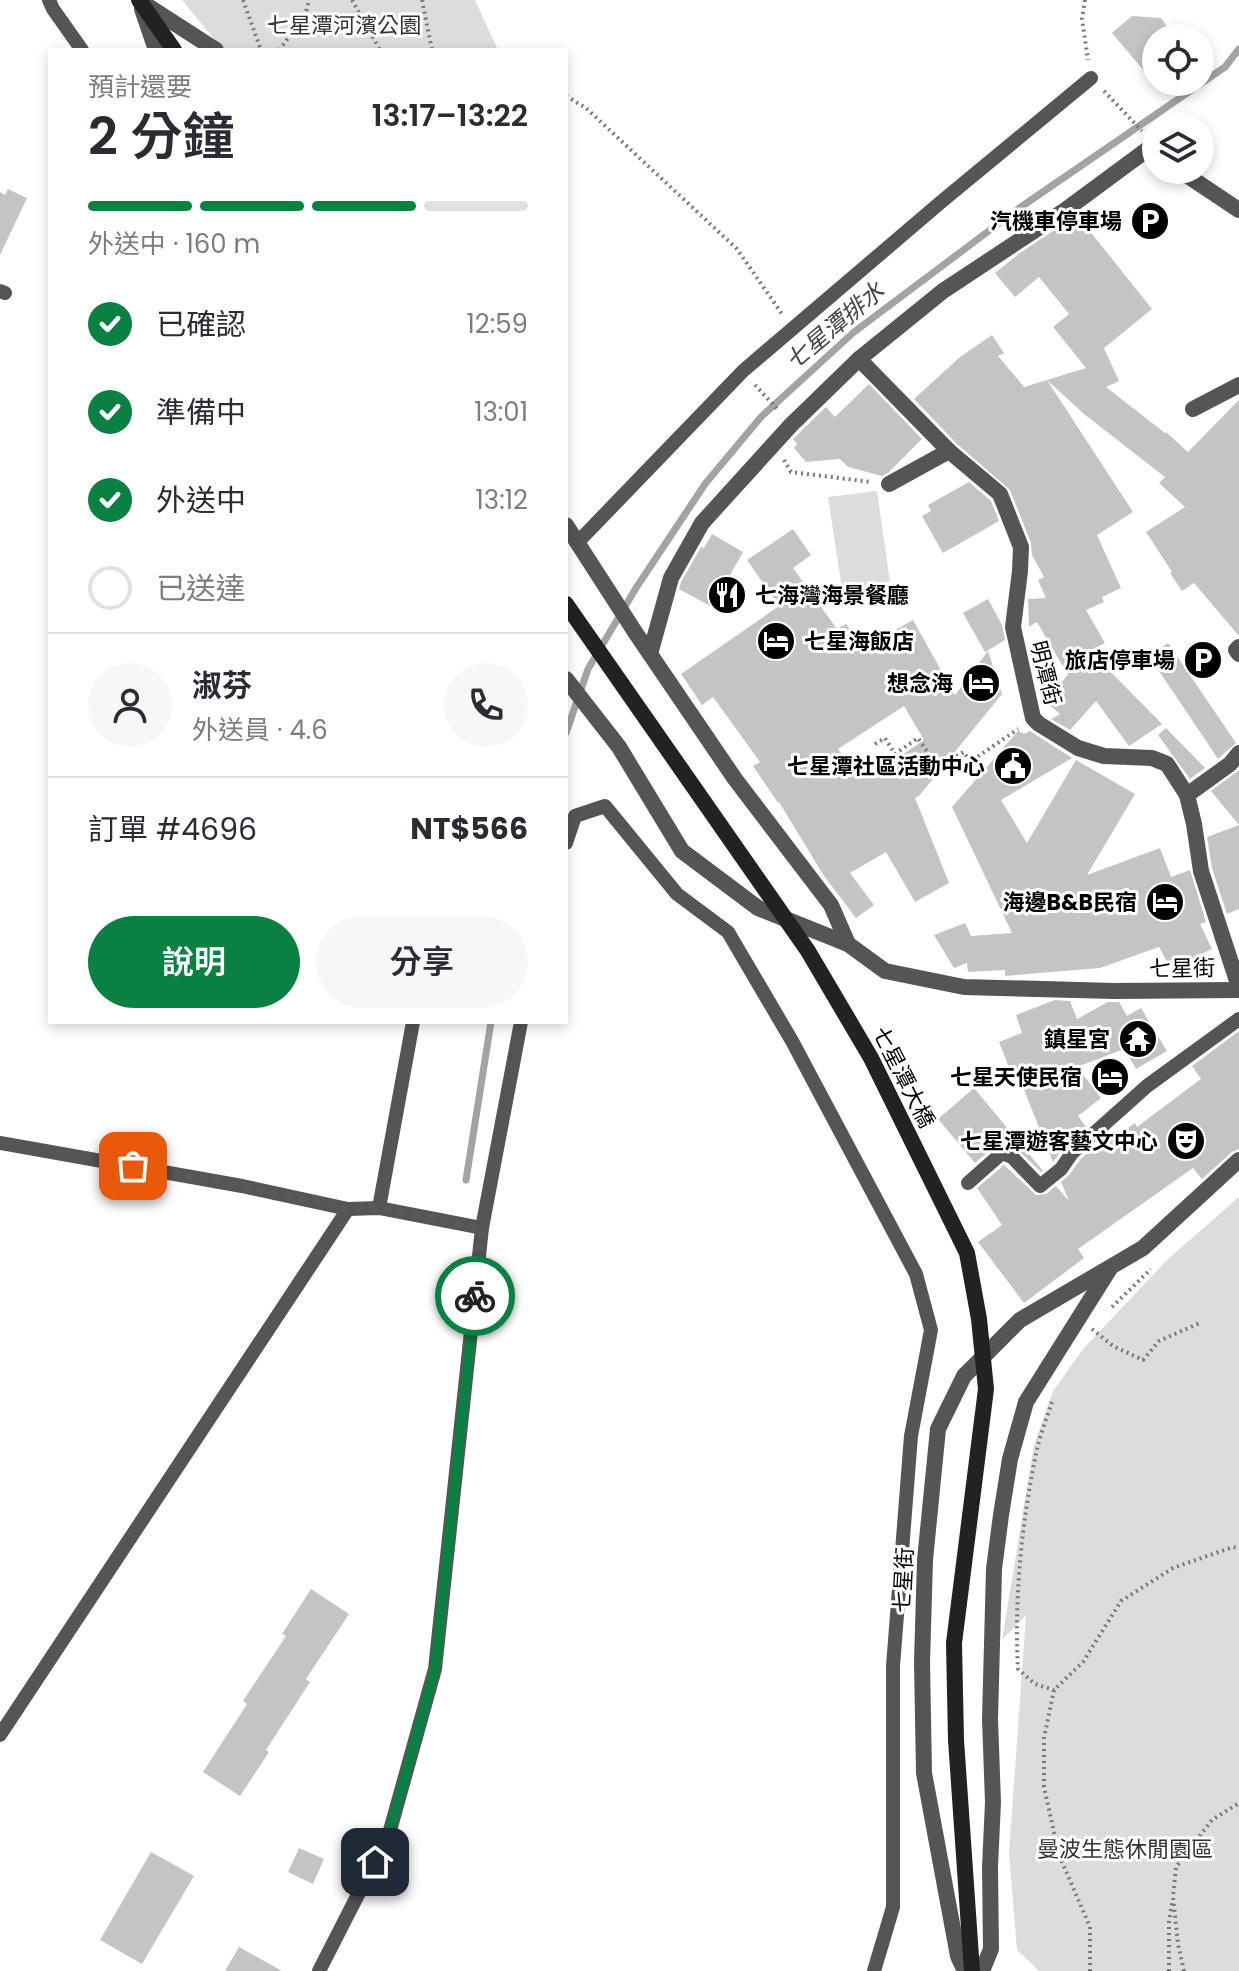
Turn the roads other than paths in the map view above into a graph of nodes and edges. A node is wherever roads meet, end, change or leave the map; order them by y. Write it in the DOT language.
graph roads {
  1 [pos="49,0"];
  2 [pos="139,0"];
  3 [pos="81,48"];
  4 [pos="155,48"];
  5 [pos="173,48"];
  6 [pos="213,48"];
  7 [pos="1091,78"];
  8 [pos="1142,153"];
  9 [pos="1200,184"];
  10 [pos="1239,210"];
  11 [pos="859,359"];
  12 [pos="1239,385"];
  13 [pos="1193,409"];
  14 [pos="949,451"];
  15 [pos="889,484"];
  16 [pos="568,528"];
  17 [pos="578,542"];
  18 [pos="568,607"];
  19 [pos="1239,647"];
  20 [pos="650,654"];
  21 [pos="1239,654"];
  22 [pos="568,682"];
  23 [pos="1239,753"];
  24 [pos="1187,795"];
  25 [pos="568,837"];
  26 [pos="848,944"];
  27 [pos="1239,988"];
  28 [pos="1239,1019"];
  29 [pos="413,1024"];
  30 [pos="521,1024"];
  31 [pos="0,1143"];
  32 [pos="1239,1160"];
  33 [pos="968,1183"];
  34 [pos="379,1208"];
  35 [pos="348,1209"];
  36 [pos="482,1228"];
  37 [pos="1110,1267"];
  38 [pos="0,1735"];
  39 [pos="319,1971"];
  40 [pos="874,1971"];
  41 [pos="965,1971"];
  42 [pos="972,1971"];
  43 [pos="982,1971"];
  1 -- 3 [label="lane"];
  2 -- 4 [label="street"];
  2 -- 5 [label="main road"];
  2 -- 6 [label="street"];
  7 -- 17 [label="lane"];
  8 -- 11 [label="street"];
  9 -- 10 [label="street"];
  11 -- 14 [label="street, 明潭街"];
  11 -- 20 [label="street"];
  12 -- 13 [label="street"];
  14 -- 15 [label="street"];
  14 -- 24 [label="street, 明潭街"];
  16 -- 17 [label="street"];
  17 -- 20 [label="street"];
  18 -- 42 [label="main road, 七星潭大橋, bridge"];
  19 -- 21 [label="street"];
  20 -- 26 [label="street"];
  22 -- 26 [label="street, 七星街"];
  23 -- 24 [label="street"];
  24 -- 27 [label="street, 明潭街"];
  25 -- 40 [label="lane"];
  26 -- 27 [label="street, 七星街"];
  28 -- 33 [label="lane"];
  29 -- 34 [label="lane"];
  30 -- 36 [label="lane"];
  31 -- 35 [label="lane"];
  32 -- 37 [label="street, 七星街"];
  34 -- 35 [label="lane"];
  34 -- 36 [label="lane"];
  35 -- 38 [label="lane"];
  36 -- 39 [label="lane"];
  37 -- 41 [label="street, 七星街"];
  37 -- 43 [label="street, 七星街"];
}
